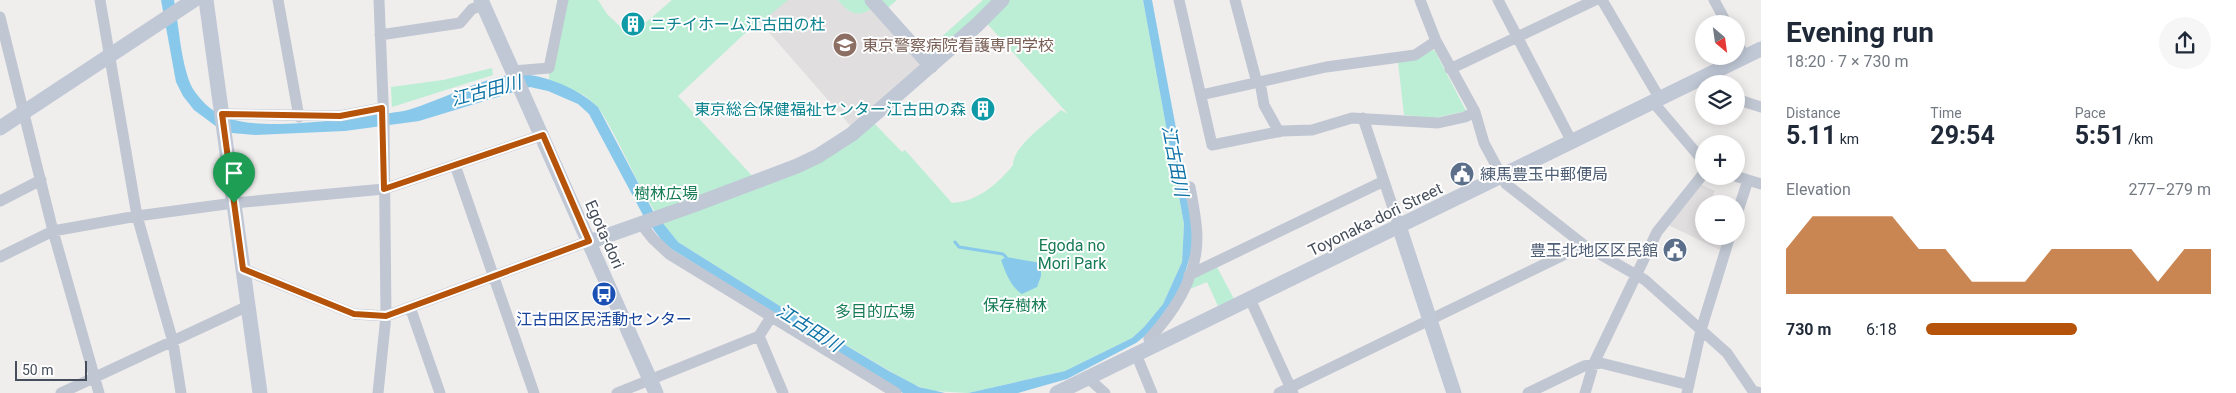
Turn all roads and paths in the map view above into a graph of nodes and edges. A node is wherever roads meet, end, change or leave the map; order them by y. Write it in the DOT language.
graph roads {
  1 [pos="100,0"];
  2 [pos="194,0"];
  3 [pos="206,0"];
  4 [pos="278,0"];
  5 [pos="379,0"];
  6 [pos="563,0"];
  7 [pos="872,0"];
  8 [pos="1002,0"];
  9 [pos="1179,0"];
  10 [pos="1235,0"];
  11 [pos="1420,0"];
  12 [pos="1498,0"];
  13 [pos="1595,0"];
  14 [pos="1602,0"];
  15 [pos="1714,0"];
  16 [pos="482,2"];
  17 [pos="1722,15"];
  18 [pos="0,17"];
  19 [pos="380,35"];
  20 [pos="1517,37"];
  21 [pos="1436,41"];
  22 [pos="1761,49"];
  23 [pos="110,55"];
  24 [pos="1745,57"];
  25 [pos="1735,65"];
  26 [pos="931,66"];
  27 [pos="1450,68"];
  28 [pos="1722,75"];
  29 [pos="517,78"];
  30 [pos="1258,83"];
  31 [pos="1695,86"];
  32 [pos="1200,95"];
  33 [pos="1657,100"];
  34 [pos="1745,102"];
  35 [pos="1761,107"];
  36 [pos="382,108"];
  37 [pos="25,112"];
  38 [pos="1475,112"];
  39 [pos="222,114"];
  40 [pos="299,116"];
  41 [pos="1364,118"];
  42 [pos="0,128"];
  43 [pos="1279,132"];
  44 [pos="543,135"];
  45 [pos="1572,142"];
  46 [pos="1695,150"];
  47 [pos="455,165"];
  48 [pos="1501,177"];
  49 [pos="1745,179"];
  50 [pos="41,180"];
  51 [pos="1748,180"];
  52 [pos="1384,181"];
  53 [pos="1695,184"];
  54 [pos="1761,184"];
  55 [pos="1190,187"];
  56 [pos="384,189"];
  57 [pos="1743,195"];
  58 [pos="0,201"];
  59 [pos="234,203"];
  60 [pos="137,216"];
  61 [pos="643,224"];
  62 [pos="1398,226"];
  63 [pos="53,231"];
  64 [pos="589,242"];
  65 [pos="1584,245"];
  66 [pos="1727,245"];
  67 [pos="0,257"];
  68 [pos="243,269"];
  69 [pos="1189,275"];
  70 [pos="494,276"];
  71 [pos="1637,276"];
  72 [pos="1250,299"];
  73 [pos="248,306"];
  74 [pos="410,307"];
  75 [pos="386,316"];
  76 [pos="771,317"];
  77 [pos="1430,321"];
  78 [pos="1701,330"];
  79 [pos="759,336"];
  80 [pos="173,342"];
  81 [pos="1153,346"];
  82 [pos="1136,354"];
  83 [pos="1594,363"];
  84 [pos="95,378"];
  85 [pos="1088,378"];
  86 [pos="649,379"];
  87 [pos="1688,389"];
  88 [pos="1292,390"];
  89 [pos="61,393"];
  90 [pos="99,393"];
  91 [pos="181,393"];
  92 [pos="260,393"];
  93 [pos="378,393"];
  94 [pos="440,393"];
  95 [pos="534,393"];
  96 [pos="617,393"];
  97 [pos="656,393"];
  98 [pos="783,393"];
  99 [pos="896,393"];
  100 [pos="1057,393"];
  101 [pos="1105,393"];
  102 [pos="1152,393"];
  103 [pos="1279,393"];
  104 [pos="1454,393"];
  105 [pos="1528,393"];
  106 [pos="1585,393"];
  107 [pos="1761,393"];
  1 -- 23 [label="street"];
  2 -- 23 [label="street"];
  3 -- 39 [label="street"];
  4 -- 40 [label="street"];
  5 -- 19 [label="street"];
  6 -- 29 [label="street"];
  7 -- 26 [label="street"];
  8 -- 26 [label="street"];
  9 -- 32 [label="street"];
  10 -- 30 [label="street"];
  11 -- 21 [label="street"];
  12 -- 20 [label="street"];
  13 -- 20 [label="street"];
  14 -- 33 [label="street"];
  15 -- 17 [label="street"];
  16 -- 19 [label="street"];
  16 -- 29 [label="street, Egota-dori"];
  18 -- 37 [label="street"];
  19 -- 36 [label="street"];
  20 -- 27 [label="street"];
  20 -- 45 [label="street"];
  21 -- 27 [label="street"];
  21 -- 30 [label="street"];
  22 -- 24 [label="street, Toyonaka-dori Street"];
  23 -- 37 [label="street"];
  23 -- 60 [label="street"];
  25 -- 28 [label="street, Toyonaka-dori Street"];
  26 -- 61 [label="street"];
  27 -- 38 [label="street"];
  29 -- 44 [label="street, Egota-dori"];
  30 -- 32 [label="street"];
  30 -- 43 [label="street"];
  31 -- 33 [label="street, Toyonaka-dori Street"];
  32 -- 43 [label="street"];
  33 -- 45 [label="street, Toyonaka-dori Street"];
  33 -- 46 [label="street"];
  34 -- 35 [label="street"];
  36 -- 40 [label="street"];
  36 -- 56 [label="street"];
  37 -- 42 [label="street"];
  37 -- 50 [label="street"];
  38 -- 41 [label="street"];
  38 -- 48 [label="street"];
  39 -- 40 [label="street"];
  39 -- 59 [label="street"];
  41 -- 43 [label="street"];
  41 -- 52 [label="street"];
  44 -- 47 [label="street"];
  44 -- 64 [label="street, Egota-dori"];
  45 -- 48 [label="street, Toyonaka-dori Street"];
  47 -- 56 [label="street"];
  47 -- 70 [label="street"];
  48 -- 62 [label="street, Toyonaka-dori Street"];
  48 -- 65 [label="street"];
  49 -- 51 [label="street"];
  50 -- 58 [label="street"];
  50 -- 63 [label="street"];
  51 -- 54 [label="street"];
  51 -- 57 [label="street"];
  52 -- 62 [label="street"];
  52 -- 69 [label="street"];
  53 -- 71 [label="street"];
  55 -- 69 [label="street"];
  56 -- 59 [label="street"];
  56 -- 75 [label="street"];
  59 -- 60 [label="street"];
  59 -- 68 [label="street"];
  60 -- 63 [label="street"];
  60 -- 80 [label="street"];
  61 -- 64 [label="street"];
  61 -- 76 [label="street"];
  62 -- 72 [label="street, Toyonaka-dori Street"];
  62 -- 77 [label="street"];
  63 -- 67 [label="street"];
  63 -- 84 [label="street"];
  64 -- 70 [label="street"];
  64 -- 86 [label="street, Egota-dori"];
  65 -- 71 [label="street"];
  65 -- 77 [label="street"];
  66 -- 78 [label="street"];
  68 -- 73 [label="street"];
  68 -- 75 [label="street"];
  69 -- 81 [label="street"];
  70 -- 74 [label="street"];
  70 -- 95 [label="street"];
  71 -- 78 [label="street"];
  71 -- 83 [label="street"];
  72 -- 81 [label="street, Toyonaka-dori Street"];
  72 -- 88 [label="street"];
  73 -- 80 [label="street"];
  73 -- 92 [label="street"];
  74 -- 75 [label="street"];
  74 -- 94 [label="street"];
  75 -- 93 [label="street"];
  76 -- 79 [label="street"];
  76 -- 99 [label="street"];
  77 -- 88 [label="street"];
  77 -- 104 [label="street"];
  78 -- 87 [label="street"];
  78 -- 107 [label="street"];
  79 -- 86 [label="street"];
  79 -- 98 [label="street"];
  80 -- 84 [label="street"];
  80 -- 91 [label="street"];
  81 -- 82 [label="street, Toyonaka-dori Street"];
  82 -- 85 [label="street, Toyonaka-dori Street"];
  82 -- 102 [label="street"];
  83 -- 87 [label="street"];
  83 -- 105 [label="street"];
  83 -- 106 [label="street"];
  84 -- 89 [label="street"];
  84 -- 90 [label="street"];
  85 -- 100 [label="street, Toyonaka-dori Street"];
  85 -- 101 [label="street"];
  86 -- 96 [label="street"];
  86 -- 97 [label="street, Egota-dori"];
  88 -- 103 [label="street"];
}
